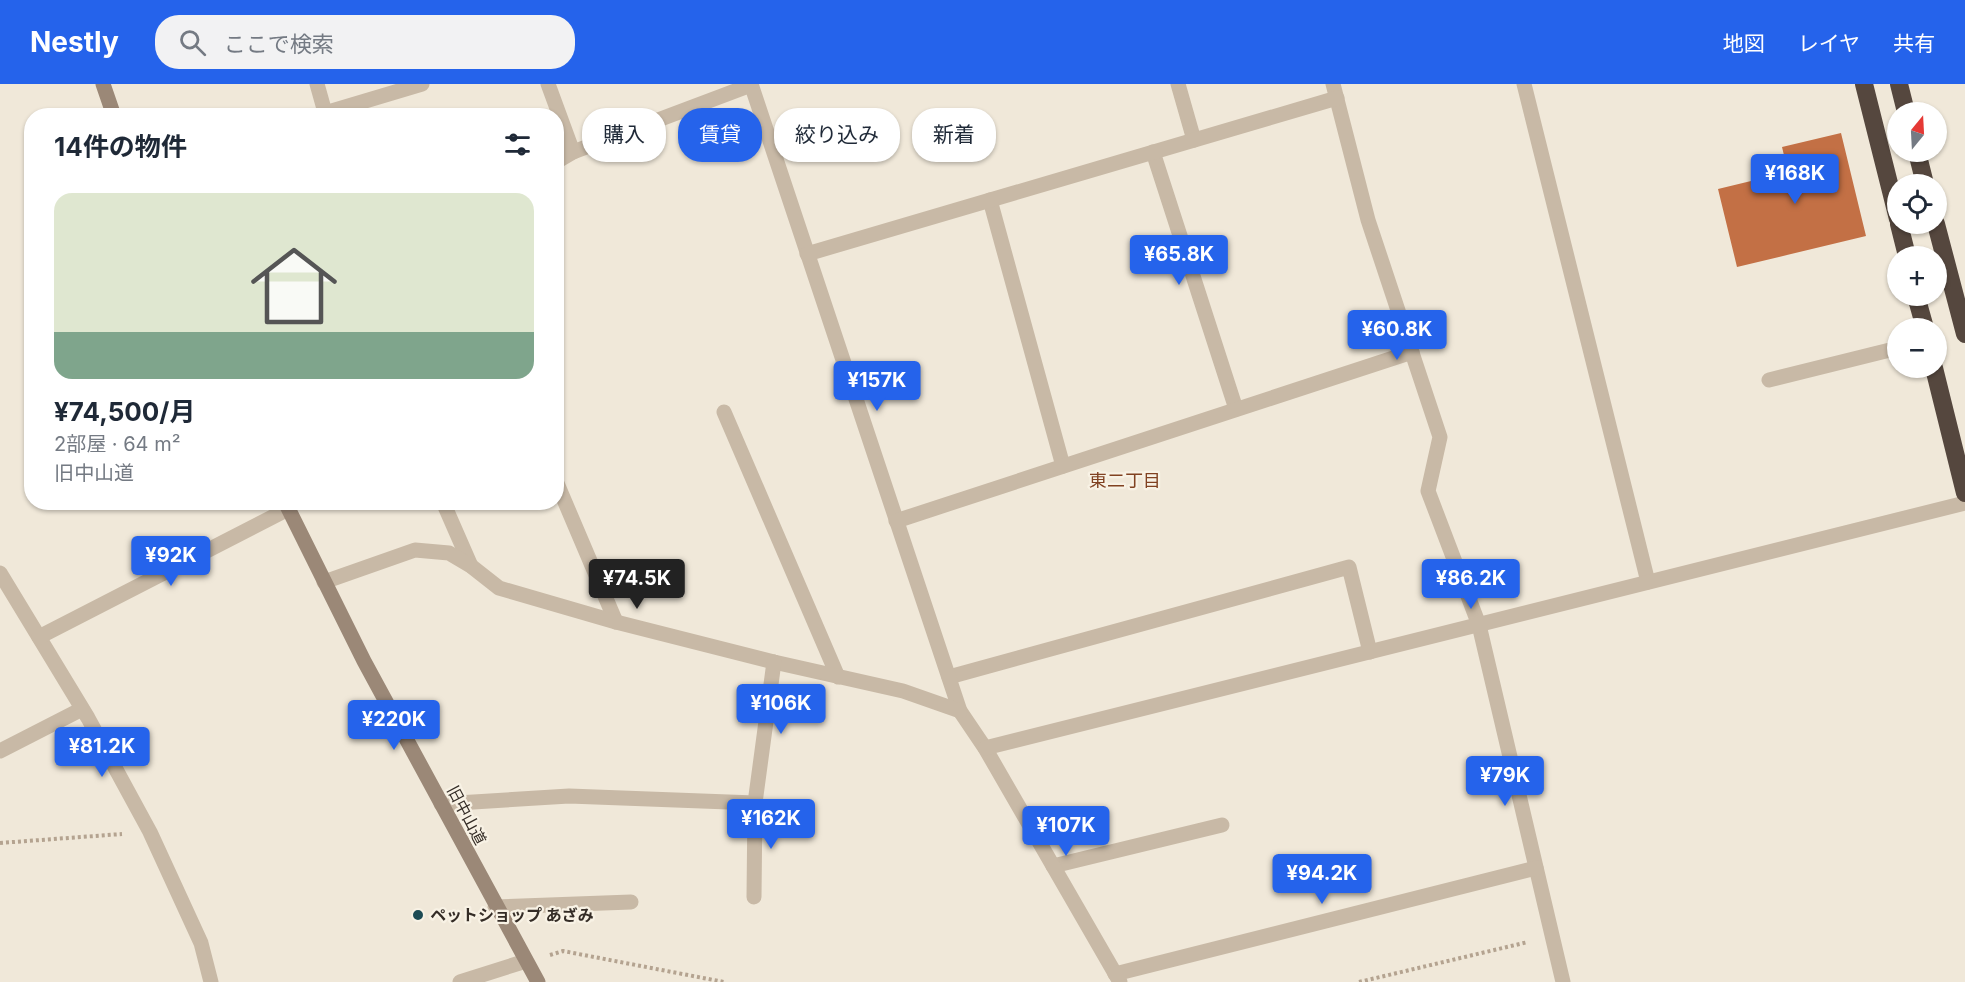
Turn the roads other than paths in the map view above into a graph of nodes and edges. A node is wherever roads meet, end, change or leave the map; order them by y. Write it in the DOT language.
graph roads {
  1 [pos="102,84"];
  2 [pos="317,84"];
  3 [pos="422,84"];
  4 [pos="548,84"];
  5 [pos="752,84"];
  6 [pos="1178,84"];
  7 [pos="1524,84"];
  8 [pos="1864,84"];
  9 [pos="1899,84"];
  10 [pos="1335,91"];
  11 [pos="1904,102"];
  12 [pos="111,108"];
  13 [pos="324,108"];
  14 [pos="345,108"];
  15 [pos="557,108"];
  16 [pos="564,128"];
  17 [pos="1194,140"];
  18 [pos="573,152"];
  19 [pos="1153,152"];
  20 [pos="564,157"];
  21 [pos="1887,177"];
  22 [pos="990,200"];
  23 [pos="1939,234"];
  24 [pos="807,254"];
  25 [pos="1965,334"];
  26 [pos="1887,351"];
  27 [pos="1412,352"];
  28 [pos="1936,378"];
  29 [pos="1769,380"];
  30 [pos="1236,409"];
  31 [pos="724,412"];
  32 [pos="1063,466"];
  33 [pos="1965,493"];
  34 [pos="564,500"];
  35 [pos="1965,503"];
  36 [pos="279,510"];
  37 [pos="289,510"];
  38 [pos="446,510"];
  39 [pos="896,521"];
  40 [pos="471,566"];
  41 [pos="0,573"];
  42 [pos="324,582"];
  43 [pos="1648,582"];
  44 [pos="616,622"];
  45 [pos="1479,625"];
  46 [pos="39,637"];
  47 [pos="1370,652"];
  48 [pos="774,662"];
  49 [pos="838,676"];
  50 [pos="949,677"];
  51 [pos="82,709"];
  52 [pos="960,711"];
  53 [pos="985,748"];
  54 [pos="0,751"];
  55 [pos="755,802"];
  56 [pos="441,804"];
  57 [pos="1222,825"];
  58 [pos="1053,866"];
  59 [pos="1536,868"];
  60 [pos="754,897"];
  61 [pos="631,902"];
  62 [pos="495,907"];
  63 [pos="526,961"];
  64 [pos="1118,978"];
  65 [pos="211,982"];
  66 [pos="460,982"];
  67 [pos="538,982"];
  68 [pos="1563,982"];
  1 -- 12 [label="main road"];
  2 -- 13 [label="street"];
  3 -- 14 [label="street"];
  4 -- 15 [label="street"];
  5 -- 18 [label="street"];
  5 -- 24 [label="street"];
  6 -- 17 [label="street"];
  7 -- 43 [label="street"];
  8 -- 21 [label="highway"];
  9 -- 11 [label="highway"];
  10 -- 17 [label="street"];
  10 -- 27 [label="street"];
  16 -- 18 [label="street"];
  17 -- 19 [label="street"];
  18 -- 20 [label="street"];
  19 -- 22 [label="street"];
  19 -- 30 [label="street"];
  22 -- 24 [label="street"];
  22 -- 32 [label="street"];
  23 -- 25 [label="highway"];
  24 -- 39 [label="street"];
  26 -- 29 [label="street"];
  27 -- 30 [label="street"];
  27 -- 45 [label="street"];
  28 -- 33 [label="highway"];
  30 -- 32 [label="street"];
  31 -- 49 [label="street"];
  32 -- 39 [label="street"];
  34 -- 44 [label="street"];
  35 -- 43 [label="street"];
  36 -- 46 [label="street"];
  37 -- 42 [label="main road, 旧中山道"];
  38 -- 40 [label="street"];
  39 -- 50 [label="street"];
  40 -- 42 [label="street"];
  40 -- 44 [label="street"];
  41 -- 46 [label="street"];
  42 -- 56 [label="main road, 旧中山道"];
  43 -- 45 [label="street"];
  44 -- 48 [label="street"];
  45 -- 47 [label="street"];
  45 -- 59 [label="street"];
  46 -- 51 [label="street"];
  47 -- 50 [label="street"];
  47 -- 53 [label="street"];
  48 -- 49 [label="street"];
  48 -- 55 [label="street"];
  49 -- 52 [label="street"];
  50 -- 52 [label="street"];
  51 -- 54 [label="street"];
  51 -- 65 [label="street"];
  52 -- 53 [label="street"];
  53 -- 58 [label="street"];
  55 -- 56 [label="street"];
  55 -- 60 [label="street"];
  56 -- 62 [label="main road, 旧中山道"];
  57 -- 58 [label="street"];
  58 -- 64 [label="street"];
  59 -- 64 [label="street"];
  59 -- 68 [label="street"];
  61 -- 62 [label="street"];
  62 -- 63 [label="main road, 旧中山道"];
  63 -- 66 [label="street"];
  63 -- 67 [label="main road, 旧中山道"];
}
